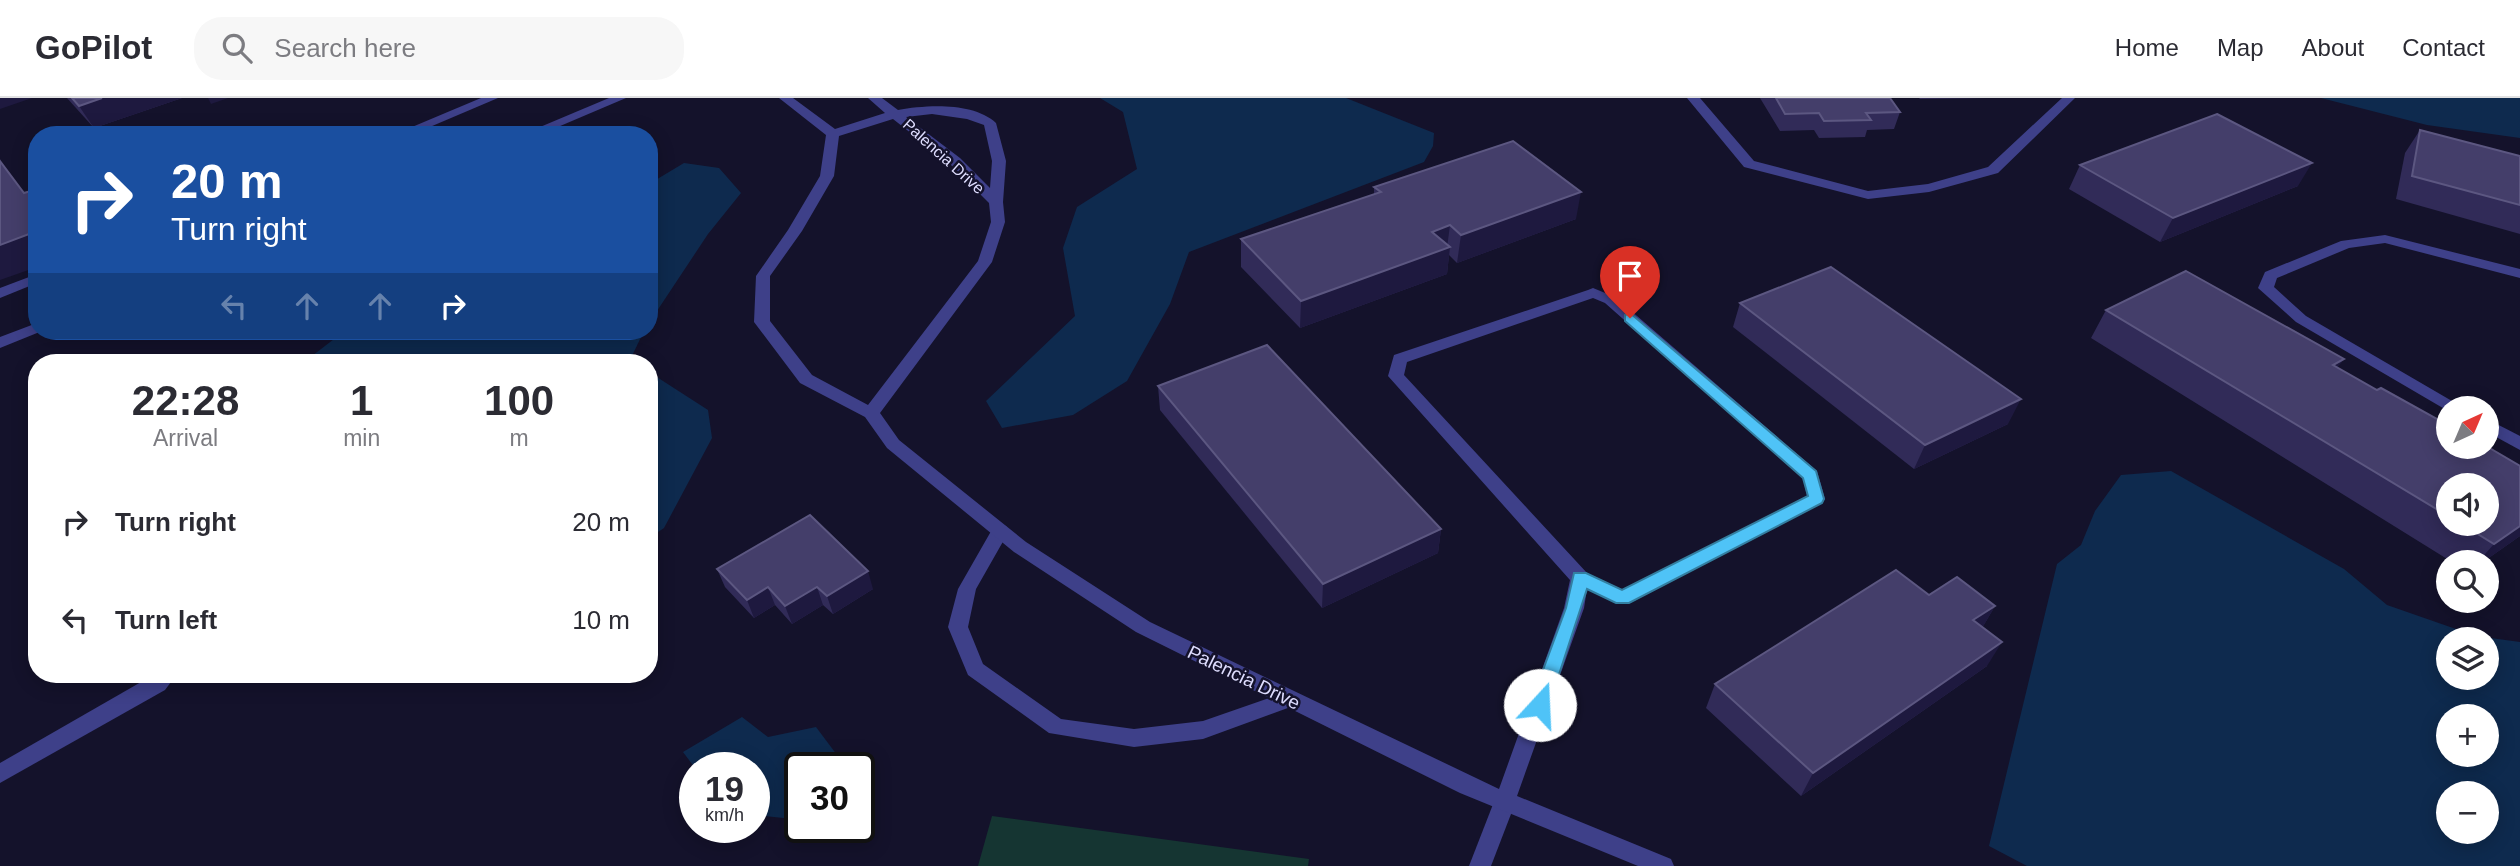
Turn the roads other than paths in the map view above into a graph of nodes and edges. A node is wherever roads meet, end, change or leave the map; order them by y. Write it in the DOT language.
graph roads {
  1 [pos="492,98"];
  2 [pos="620,98"];
  3 [pos="785,98"];
  4 [pos="874,98"];
  5 [pos="1693,98"];
  6 [pos="2068,98"];
  7 [pos="892,110"];
  8 [pos="422,126"];
  9 [pos="550,126"];
  10 [pos="832,134"];
  11 [pos="996,202"];
  12 [pos="2520,274"];
  13 [pos="28,282"];
  14 [pos="0,293"];
  15 [pos="28,332"];
  16 [pos="0,343"];
  17 [pos="2436,397"];
  18 [pos="871,413"];
  19 [pos="2499,432"];
  20 [pos="2520,444"];
  21 [pos="1000,531"];
  22 [pos="1580,578"];
  23 [pos="159,683"];
  24 [pos="1289,699"];
  25 [pos="0,774"];
  26 [pos="1505,801"];
  27 [pos="1480,866"];
  28 [pos="1663,866"];
  1 -- 8 [label="street"];
  2 -- 9 [label="street"];
  3 -- 10 [label="street"];
  4 -- 7 [label="street, Palencia Drive"];
  5 -- 6 [label="street"];
  7 -- 10 [label="street, Palencia Drive"];
  7 -- 11 [label="street, Palencia Drive"];
  7 -- 11 [label="street, Palencia Drive"];
  10 -- 18 [label="street, Palencia Drive"];
  11 -- 18 [label="street, Palencia Drive"];
  12 -- 17 [label="street"];
  13 -- 14 [label="street"];
  15 -- 16 [label="street"];
  18 -- 21 [label="street, Palencia Drive"];
  19 -- 20 [label="street"];
  21 -- 24 [label="street, Palencia Drive"];
  21 -- 24 [label="street"];
  22 -- 22 [label="street"];
  22 -- 26 [label="street"];
  23 -- 25 [label="street"];
  24 -- 26 [label="street, Palencia Drive"];
  26 -- 27 [label="street"];
  26 -- 28 [label="street, Palencia Drive"];
}
